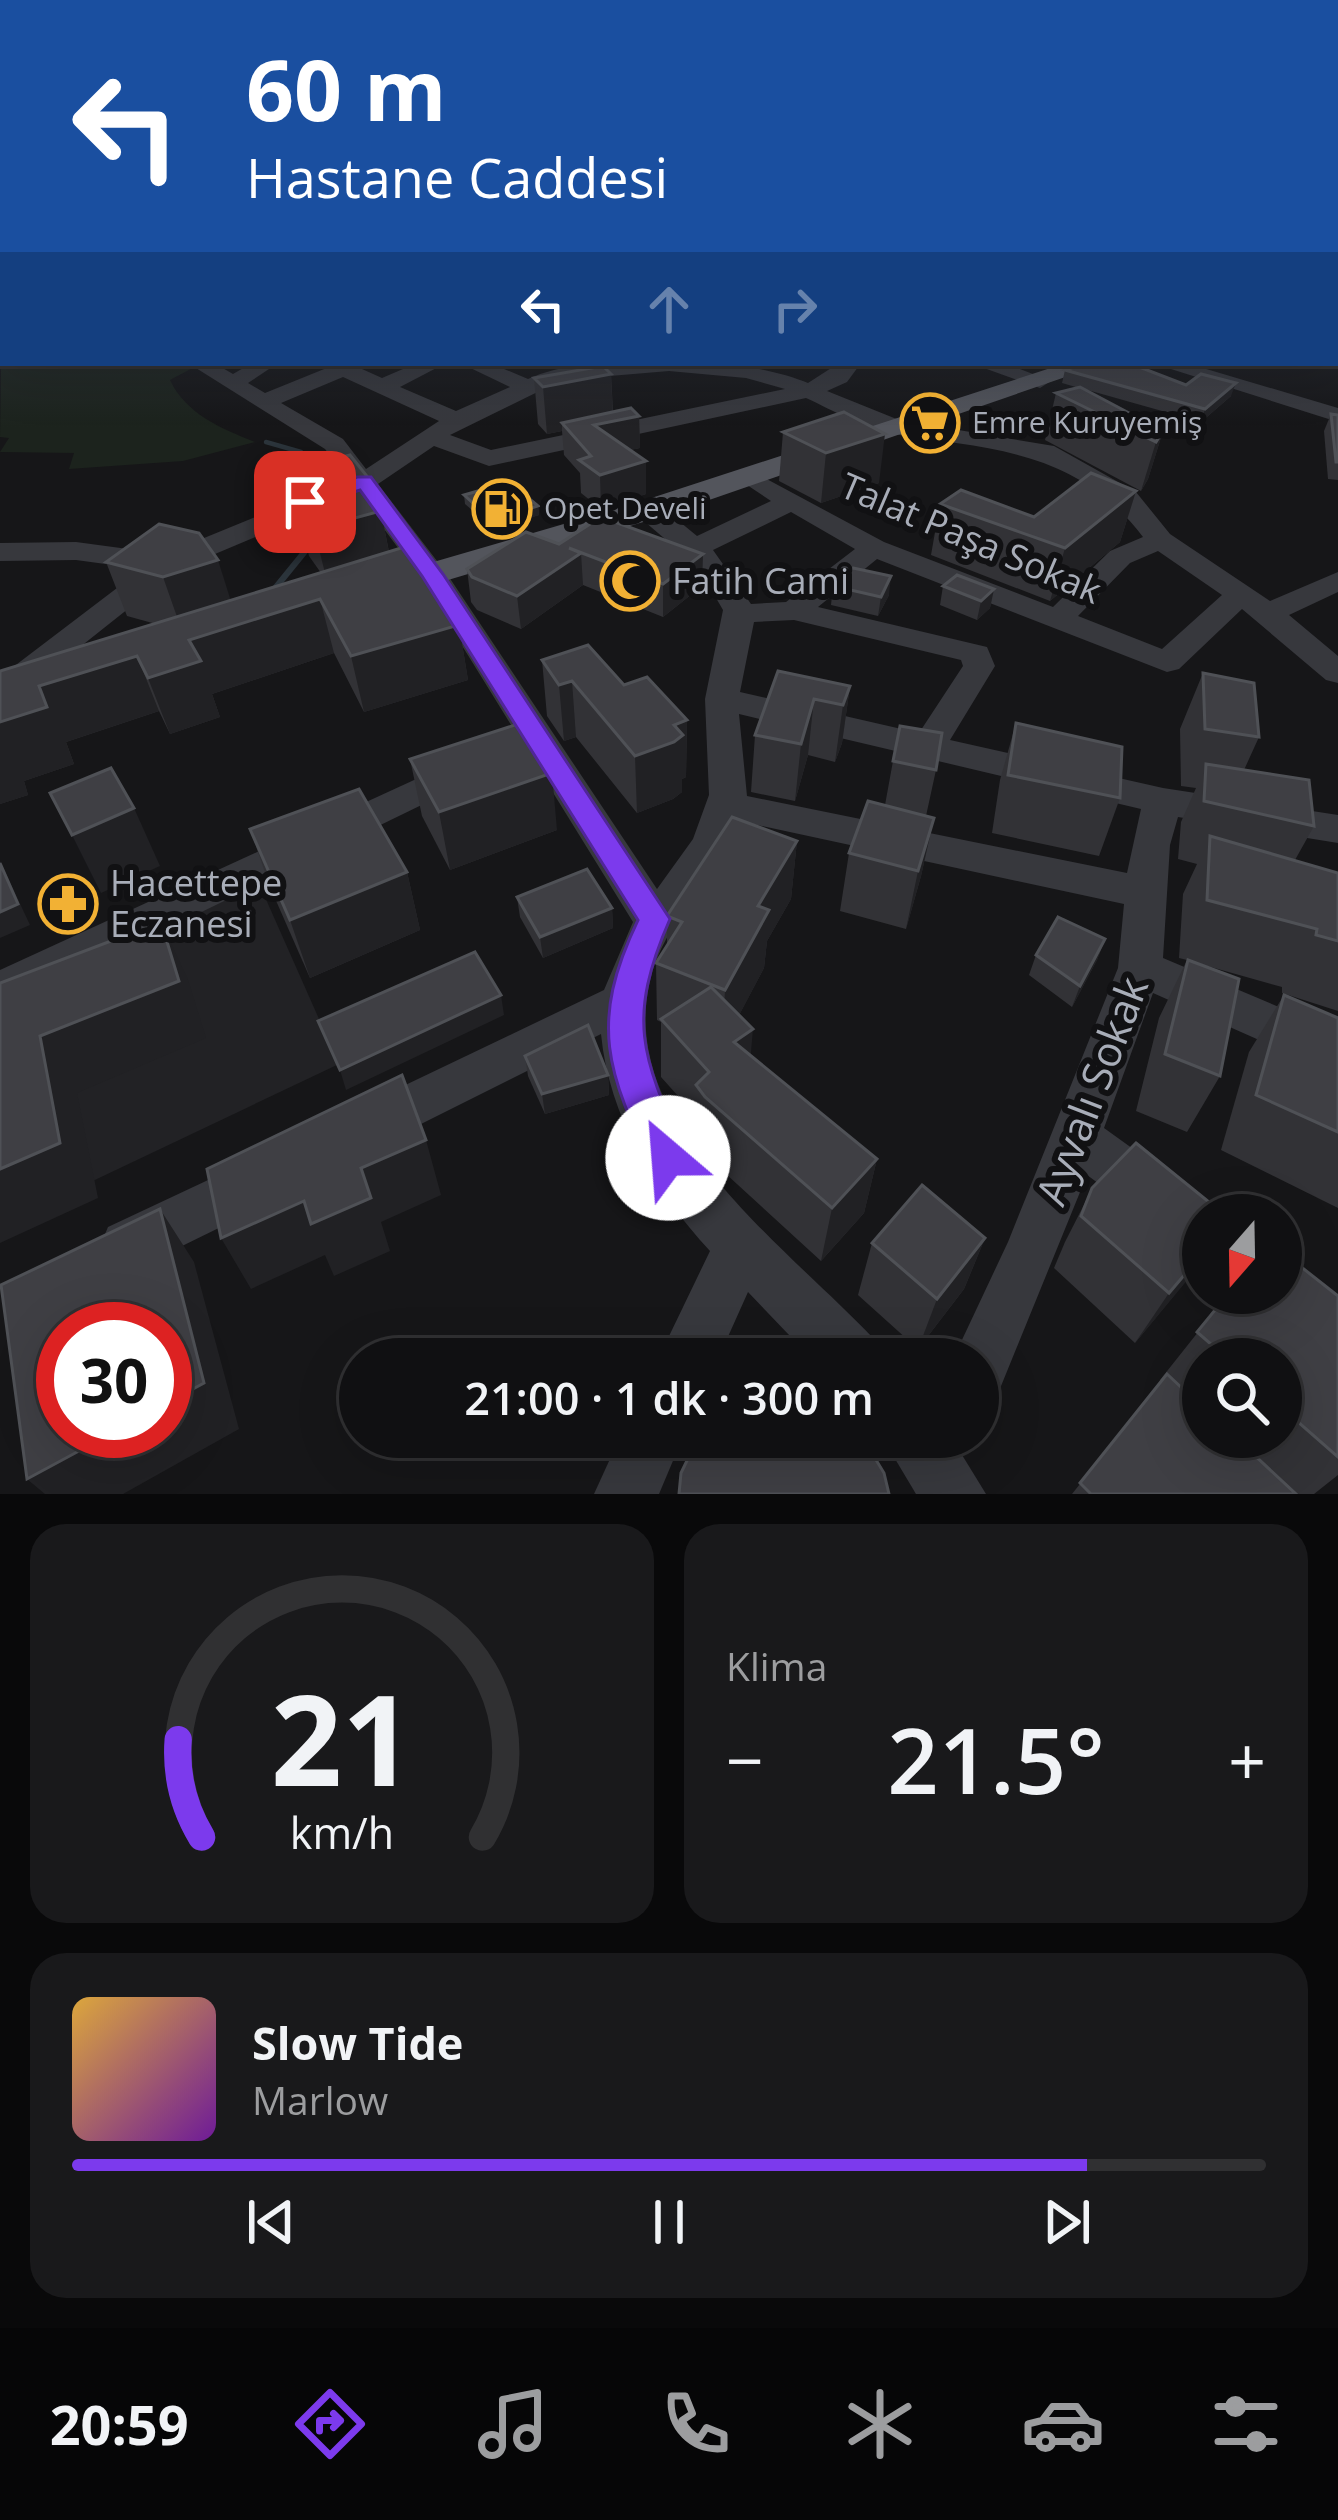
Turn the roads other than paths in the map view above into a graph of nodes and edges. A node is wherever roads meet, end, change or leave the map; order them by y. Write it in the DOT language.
graph roads {
  1 [pos="204,366"];
  2 [pos="262,366"];
  3 [pos="350,366"];
  4 [pos="428,366"];
  5 [pos="477,366"];
  6 [pos="614,366"];
  7 [pos="688,366"];
  8 [pos="848,366"];
  9 [pos="991,366"];
  10 [pos="1084,366"];
  11 [pos="1173,366"];
  12 [pos="560,368"];
  13 [pos="1040,381"];
  14 [pos="233,383"];
  15 [pos="383,386"];
  16 [pos="526,386"];
  17 [pos="809,391"];
  18 [pos="263,402"];
  19 [pos="1338,415"];
  20 [pos="455,420"];
  21 [pos="901,427"];
  22 [pos="429,436"];
  23 [pos="748,477"];
  24 [pos="364,482"];
  25 [pos="791,502"];
  26 [pos="648,510"];
  27 [pos="1160,540"];
  28 [pos="874,548"];
  29 [pos="692,550"];
  30 [pos="0,551"];
  31 [pos="167,564"];
  32 [pos="432,574"];
  33 [pos="1338,581"];
  34 [pos="1241,594"];
  35 [pos="349,601"];
  36 [pos="794,611"];
  37 [pos="739,614"];
  38 [pos="1268,614"];
  39 [pos="1058,619"];
  40 [pos="1338,673"];
  41 [pos="88,678"];
  42 [pos="13,691"];
  43 [pos="722,700"];
  44 [pos="0,720"];
  45 [pos="536,735"];
  46 [pos="928,747"];
  47 [pos="1163,801"];
  48 [pos="727,805"];
  49 [pos="1338,829"];
  50 [pos="1148,893"];
  51 [pos="654,919"];
  52 [pos="1141,968"];
  53 [pos="0,991"];
  54 [pos="624,1001"];
  55 [pos="1338,1054"];
  56 [pos="1074,1136"];
  57 [pos="1182,1212"];
  58 [pos="742,1241"];
  59 [pos="86,1266"];
  60 [pos="698,1338"];
  61 [pos="832,1338"];
  62 [pos="993,1338"];
  63 [pos="642,1458"];
  64 [pos="626,1494"];
  1 -- 14 [label="street"];
  2 -- 14 [label="street"];
  3 -- 15 [label="street"];
  3 -- 18 [label="street"];
  4 -- 15 [label="street"];
  5 -- 16 [label="street"];
  6 -- 12 [label="street"];
  7 -- 17 [label="street"];
  8 -- 17 [label="street"];
  9 -- 13 [label="street"];
  10 -- 13 [label="main road"];
  11 -- 19 [label="street"];
  12 -- 16 [label="street"];
  13 -- 21 [label="main road"];
  14 -- 18 [label="street"];
  15 -- 20 [label="street"];
  16 -- 20 [label="street"];
  17 -- 21 [label="street"];
  17 -- 22 [label="street"];
  18 -- 24 [label="street"];
  20 -- 22 [label="street"];
  21 -- 23 [label="main road"];
  21 -- 27 [label="street"];
  22 -- 24 [label="street"];
  23 -- 25 [label="street, Talat Paşa Sokak"];
  23 -- 26 [label="main road"];
  24 -- 31 [label="street"];
  24 -- 32 [label="street"];
  25 -- 28 [label="street, Talat Paşa Sokak"];
  25 -- 29 [label="street"];
  26 -- 29 [label="street"];
  26 -- 32 [label="main road"];
  27 -- 34 [label="street"];
  27 -- 39 [label="street"];
  28 -- 36 [label="street"];
  28 -- 39 [label="street, Talat Paşa Sokak"];
  29 -- 37 [label="street"];
  30 -- 31 [label="street"];
  31 -- 42 [label="street"];
  32 -- 35 [label="main road"];
  32 -- 45 [label="street"];
  33 -- 38 [label="street"];
  34 -- 38 [label="street"];
  34 -- 39 [label="street, Talat Paşa Sokak"];
  36 -- 37 [label="street"];
  36 -- 46 [label="street"];
  37 -- 43 [label="street"];
  38 -- 40 [label="street"];
  41 -- 42 [label="main road"];
  42 -- 44 [label="main road"];
  43 -- 46 [label="street"];
  43 -- 48 [label="street"];
  45 -- 51 [label="street"];
  45 -- 53 [label="street"];
  46 -- 47 [label="street"];
  47 -- 49 [label="street"];
  47 -- 50 [label="street, Ayvalı Sokak"];
  48 -- 50 [label="street"];
  48 -- 51 [label="street"];
  50 -- 52 [label="street, Ayvalı Sokak"];
  51 -- 54 [label="street"];
  52 -- 55 [label="street"];
  52 -- 56 [label="street, Ayvalı Sokak"];
  54 -- 58 [label="street"];
  54 -- 59 [label="street"];
  56 -- 57 [label="street"];
  56 -- 62 [label="street, Ayvalı Sokak"];
  58 -- 60 [label="street"];
  58 -- 61 [label="street"];
  63 -- 64 [label="street"];
}
